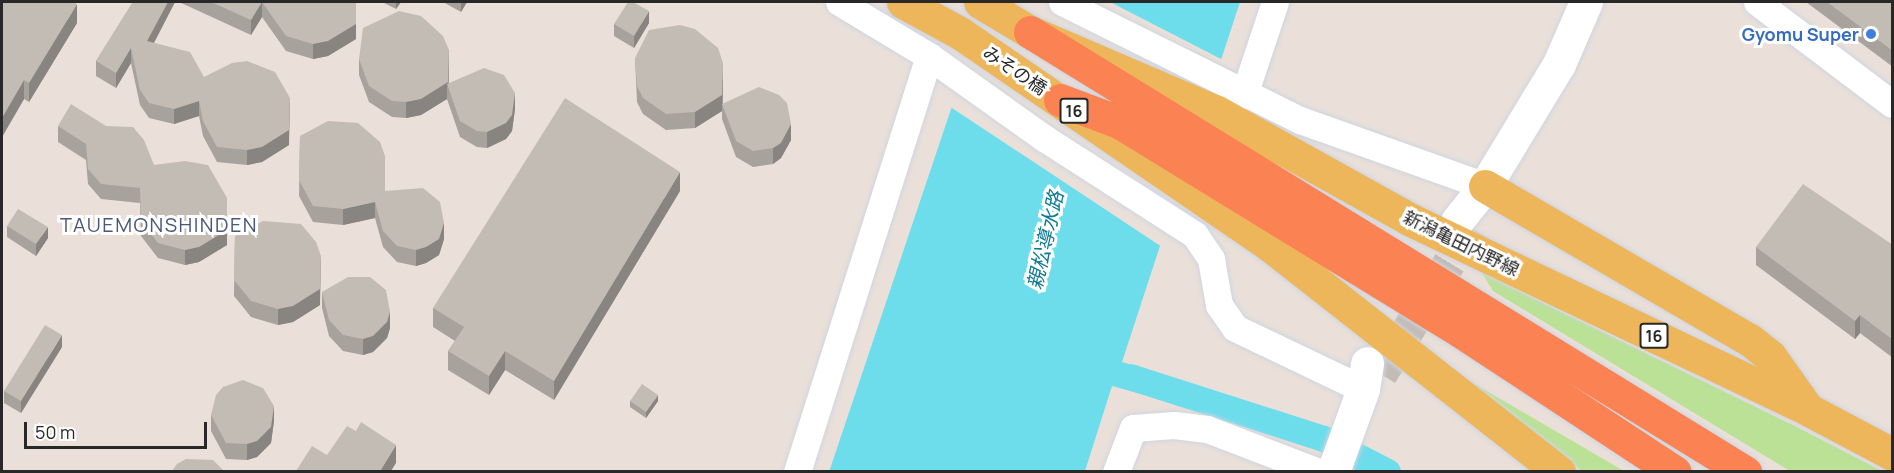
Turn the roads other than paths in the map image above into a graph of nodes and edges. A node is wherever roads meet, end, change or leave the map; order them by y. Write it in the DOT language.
graph roads {
  1 [pos="839,2"];
  2 [pos="903,2"];
  3 [pos="980,2"];
  4 [pos="1062,2"];
  5 [pos="1275,2"];
  6 [pos="1586,2"];
  7 [pos="1757,2"];
  8 [pos="1030,32"];
  9 [pos="939,63"];
  10 [pos="1060,100"];
  11 [pos="1893,104"];
  12 [pos="1224,108"];
  13 [pos="1193,179"];
  14 [pos="1485,186"];
  15 [pos="1464,224"];
  16 [pos="1370,375"];
  17 [pos="1809,410"];
  18 [pos="1839,425"];
  19 [pos="1893,448"];
  20 [pos="1893,454"];
  21 [pos="1893,465"];
  22 [pos="1329,470"];
  23 [pos="797,471"];
  24 [pos="1116,471"];
  25 [pos="1559,471"];
  26 [pos="1675,471"];
  27 [pos="1745,471"];
  1 -- 9 [label="street"];
  2 -- 10 [label="main road, みその橋 / 16"];
  3 -- 8 [label="main road"];
  4 -- 12 [label="street"];
  5 -- 12 [label="street"];
  6 -- 14 [label="street"];
  7 -- 11 [label="street"];
  8 -- 12 [label="highway"];
  9 -- 16 [label="street"];
  9 -- 23 [label="street"];
  10 -- 13 [label="highway"];
  12 -- 14 [label="street"];
  12 -- 17 [label="main road, 新潟亀田内野線 / 16"];
  12 -- 27 [label="highway"];
  13 -- 25 [label="main road"];
  13 -- 26 [label="highway"];
  14 -- 15 [label="street"];
  14 -- 17 [label="main road"];
  16 -- 22 [label="street"];
  17 -- 18 [label="main road, 新潟亀田内野線 / 16"];
  18 -- 19 [label="main road"];
  18 -- 20 [label="main road, 新潟亀田内野線 / 16"];
  18 -- 21 [label="main road"];
  22 -- 24 [label="street"];
}
